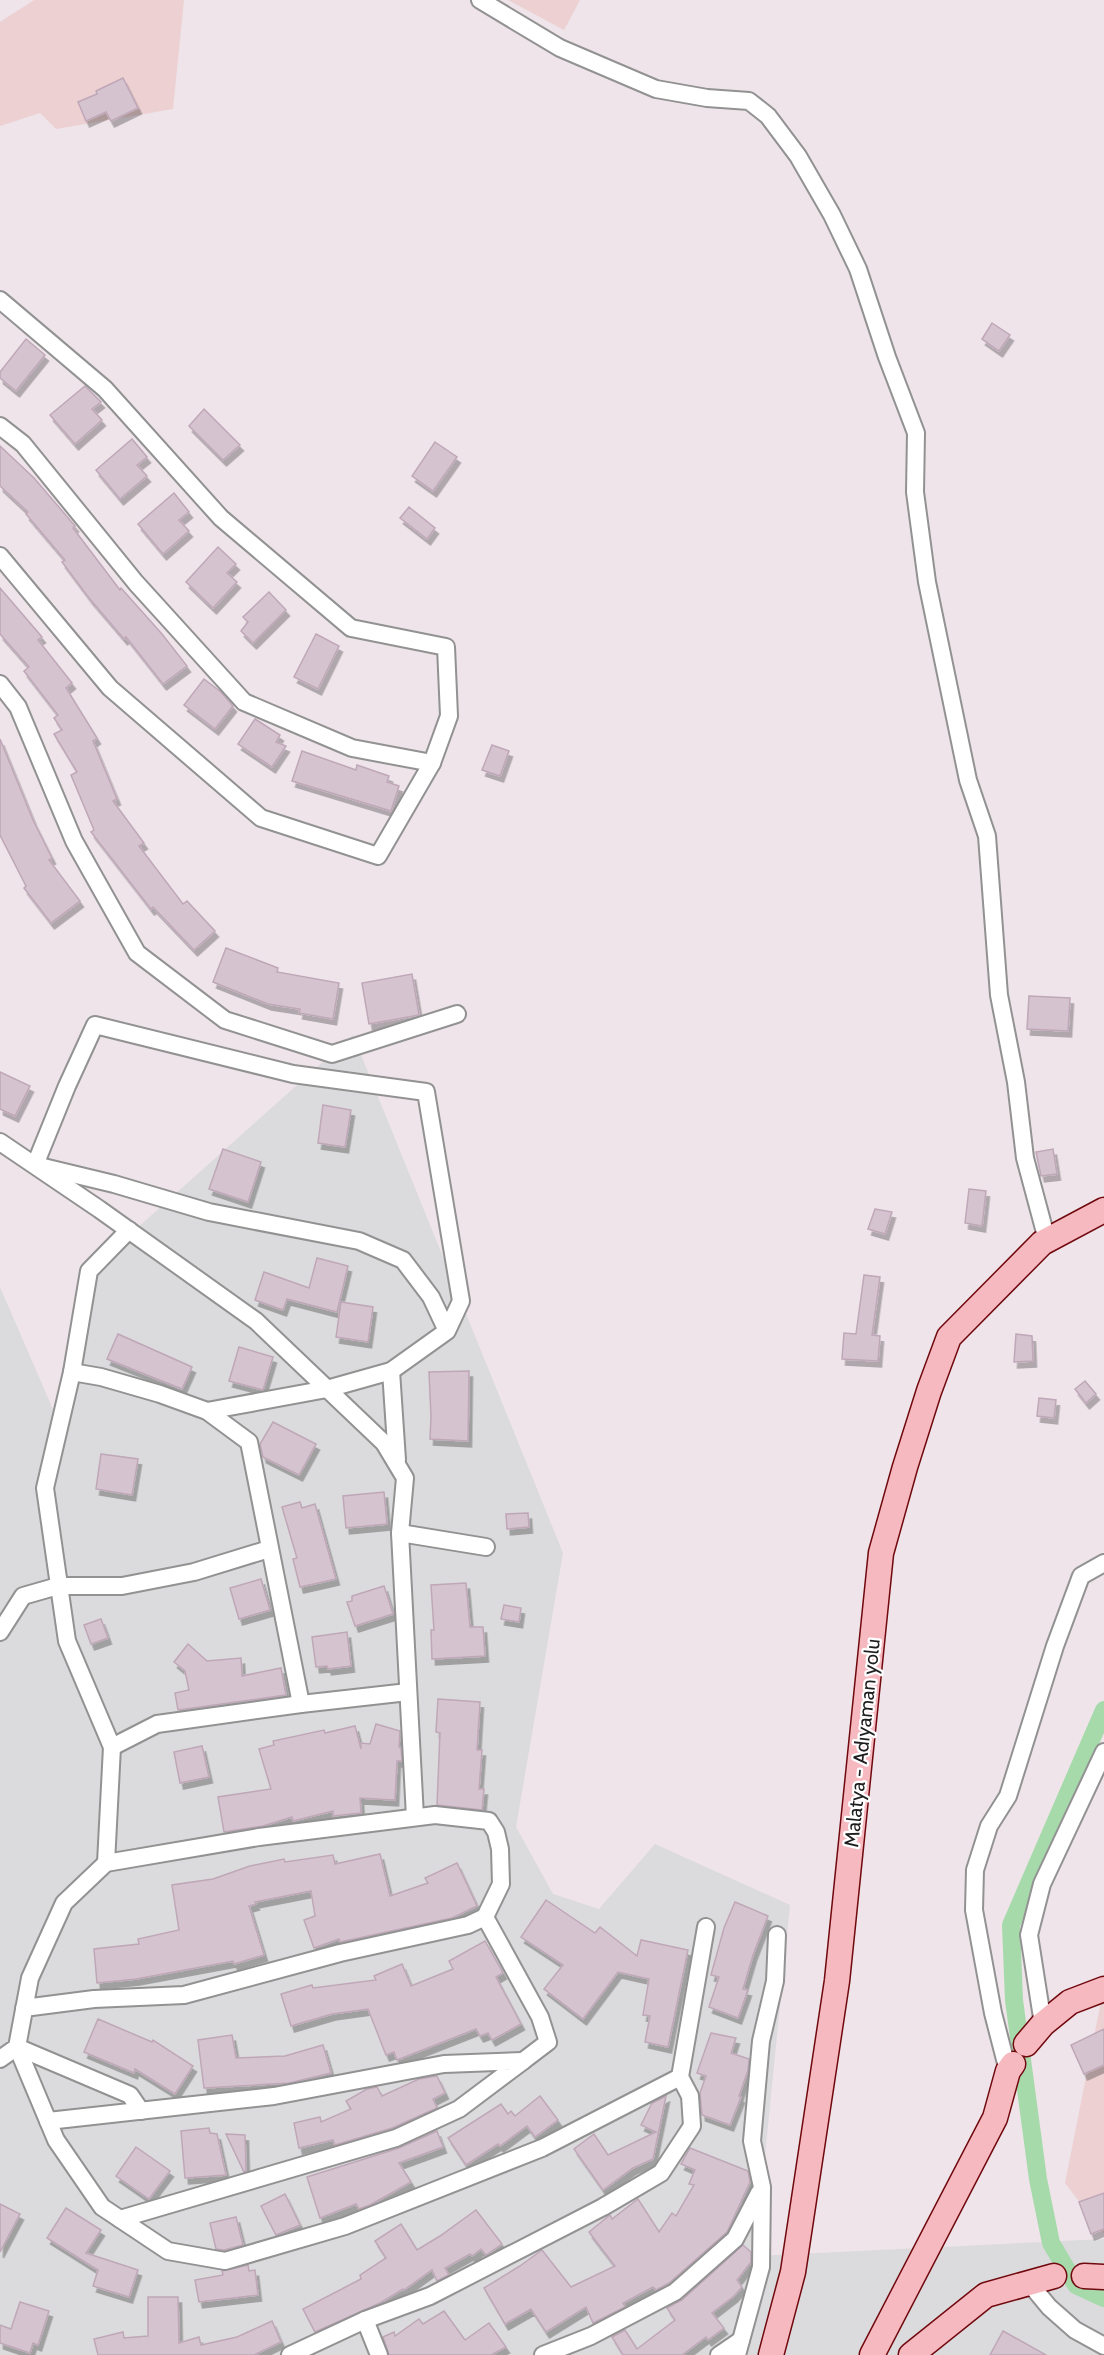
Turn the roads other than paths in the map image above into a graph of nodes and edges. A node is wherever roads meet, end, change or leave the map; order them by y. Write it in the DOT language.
graph roads {
  1 [pos="480,0"];
  2 [pos="0,300"];
  3 [pos="0,426"];
  4 [pos="0,556"];
  5 [pos="0,684"];
  6 [pos="432,763"];
  7 [pos="457,1014"];
  8 [pos="0,1142"];
  9 [pos="35,1166"];
  10 [pos="1104,1210"];
  11 [pos="129,1230"];
  12 [pos="1047,1240"];
  13 [pos="447,1331"];
  14 [pos="391,1371"];
  15 [pos="72,1372"];
  16 [pos="327,1389"];
  17 [pos="207,1411"];
  18 [pos="397,1464"];
  19 [pos="400,1533"];
  20 [pos="486,1547"];
  21 [pos="269,1549"];
  22 [pos="1104,1563"];
  23 [pos="58,1586"];
  24 [pos="0,1632"];
  25 [pos="408,1692"];
  26 [pos="301,1704"];
  27 [pos="112,1747"];
  28 [pos="1104,1752"];
  29 [pos="415,1817"];
  30 [pos="106,1863"];
  31 [pos="485,1917"];
  32 [pos="706,1927"];
  33 [pos="777,1935"];
  34 [pos="1104,1989"];
  35 [pos="24,2008"];
  36 [pos="1043,2024"];
  37 [pos="17,2047"];
  38 [pos="0,2059"];
  39 [pos="1016,2059"];
  40 [pos="523,2061"];
  41 [pos="680,2077"];
  42 [pos="141,2110"];
  43 [pos="48,2121"];
  44 [pos="762,2187"];
  45 [pos="120,2219"];
  46 [pos="1054,2276"];
  47 [pos="1030,2284"];
  48 [pos="365,2320"];
  49 [pos="1104,2346"];
  50 [pos="739,2348"];
  51 [pos="290,2355"];
  52 [pos="379,2355"];
  53 [pos="543,2355"];
  54 [pos="719,2355"];
  55 [pos="771,2355"];
  56 [pos="872,2355"];
  57 [pos="911,2355"];
  1 -- 12 [label="street"];
  2 -- 6 [label="street"];
  3 -- 6 [label="street"];
  4 -- 6 [label="street"];
  5 -- 7 [label="street"];
  8 -- 9 [label="street"];
  9 -- 11 [label="street"];
  9 -- 13 [label="street"];
  9 -- 13 [label="street"];
  10 -- 12 [label="main road, Malatya - Adıyaman yolu"];
  11 -- 15 [label="street"];
  11 -- 16 [label="street"];
  12 -- 55 [label="main road, Malatya - Adıyaman yolu"];
  13 -- 14 [label="street"];
  14 -- 16 [label="street"];
  14 -- 18 [label="street"];
  15 -- 17 [label="street"];
  15 -- 23 [label="street"];
  16 -- 17 [label="street"];
  16 -- 18 [label="street"];
  17 -- 21 [label="street"];
  18 -- 19 [label="street"];
  19 -- 20 [label="street"];
  19 -- 25 [label="street"];
  21 -- 23 [label="street"];
  21 -- 26 [label="street"];
  22 -- 39 [label="street"];
  23 -- 24 [label="street"];
  23 -- 27 [label="street"];
  25 -- 26 [label="street"];
  25 -- 29 [label="street"];
  26 -- 27 [label="street"];
  27 -- 30 [label="street"];
  28 -- 36 [label="street"];
  29 -- 30 [label="street"];
  29 -- 31 [label="street"];
  30 -- 35 [label="street"];
  31 -- 35 [label="street"];
  31 -- 40 [label="street"];
  32 -- 41 [label="street"];
  33 -- 44 [label="street"];
  34 -- 36 [label="main road"];
  35 -- 37 [label="street"];
  36 -- 39 [label="main road"];
  37 -- 38 [label="street"];
  37 -- 42 [label="street"];
  37 -- 43 [label="street"];
  39 -- 56 [label="main road"];
  40 -- 42 [label="street"];
  40 -- 45 [label="street"];
  41 -- 45 [label="street"];
  41 -- 48 [label="street"];
  42 -- 43 [label="street"];
  43 -- 45 [label="street"];
  44 -- 50 [label="street"];
  44 -- 53 [label="street"];
  46 -- 47 [label="main road"];
  47 -- 49 [label="street"];
  47 -- 57 [label="main road"];
  48 -- 51 [label="street"];
  48 -- 52 [label="street"];
  50 -- 54 [label="street"];
}
